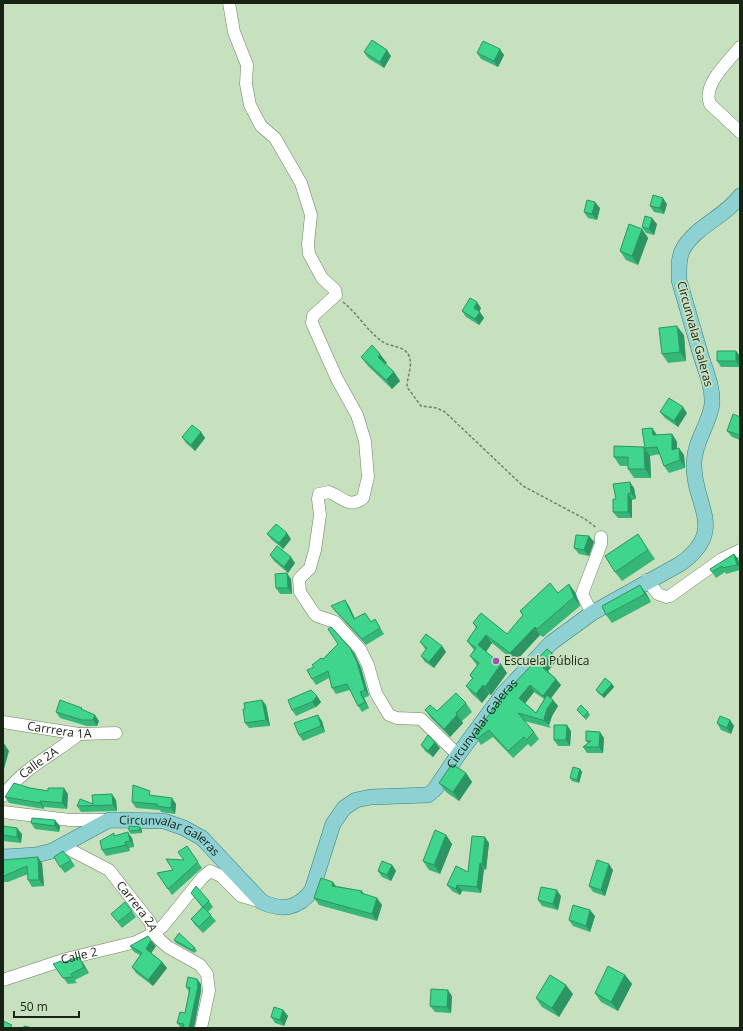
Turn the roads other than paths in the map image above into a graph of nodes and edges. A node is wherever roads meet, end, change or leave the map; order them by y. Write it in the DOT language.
graph roads {
  1 [pos="229,3"];
  2 [pos="740,47"];
  3 [pos="740,132"];
  4 [pos="740,196"];
  5 [pos="602,537"];
  6 [pos="740,550"];
  7 [pos="647,580"];
  8 [pos="592,613"];
  9 [pos="3,722"];
  10 [pos="116,733"];
  11 [pos="79,734"];
  12 [pos="458,755"];
  13 [pos="3,796"];
  14 [pos="3,812"];
  15 [pos="109,820"];
  16 [pos="63,846"];
  17 [pos="3,857"];
  18 [pos="262,902"];
  19 [pos="154,933"];
  20 [pos="3,980"];
  21 [pos="201,1028"];
  1 -- 12 [label="street"];
  2 -- 3 [label="street"];
  4 -- 7 [label="main road, Circunvalar Galeras"];
  5 -- 8 [label="street"];
  6 -- 7 [label="street"];
  7 -- 8 [label="main road, Circunvalar Galeras"];
  8 -- 12 [label="main road, Circunvalar Galeras"];
  9 -- 11 [label="street, Carrrera 1A"];
  10 -- 11 [label="street, Carrrera 1A"];
  11 -- 13 [label="street, Calle 2A"];
  12 -- 18 [label="main road, Circunvalar Galeras"];
  14 -- 15 [label="street"];
  15 -- 16 [label="main road, Circunvalar Galeras"];
  15 -- 18 [label="main road, Circunvalar Galeras"];
  16 -- 17 [label="main road, Circunvalar Galeras"];
  16 -- 19 [label="street, Carrera 2A"];
  18 -- 19 [label="street, Calle 2"];
  19 -- 20 [label="street, Calle 2"];
  19 -- 21 [label="street, Carrera 2A"];
}
